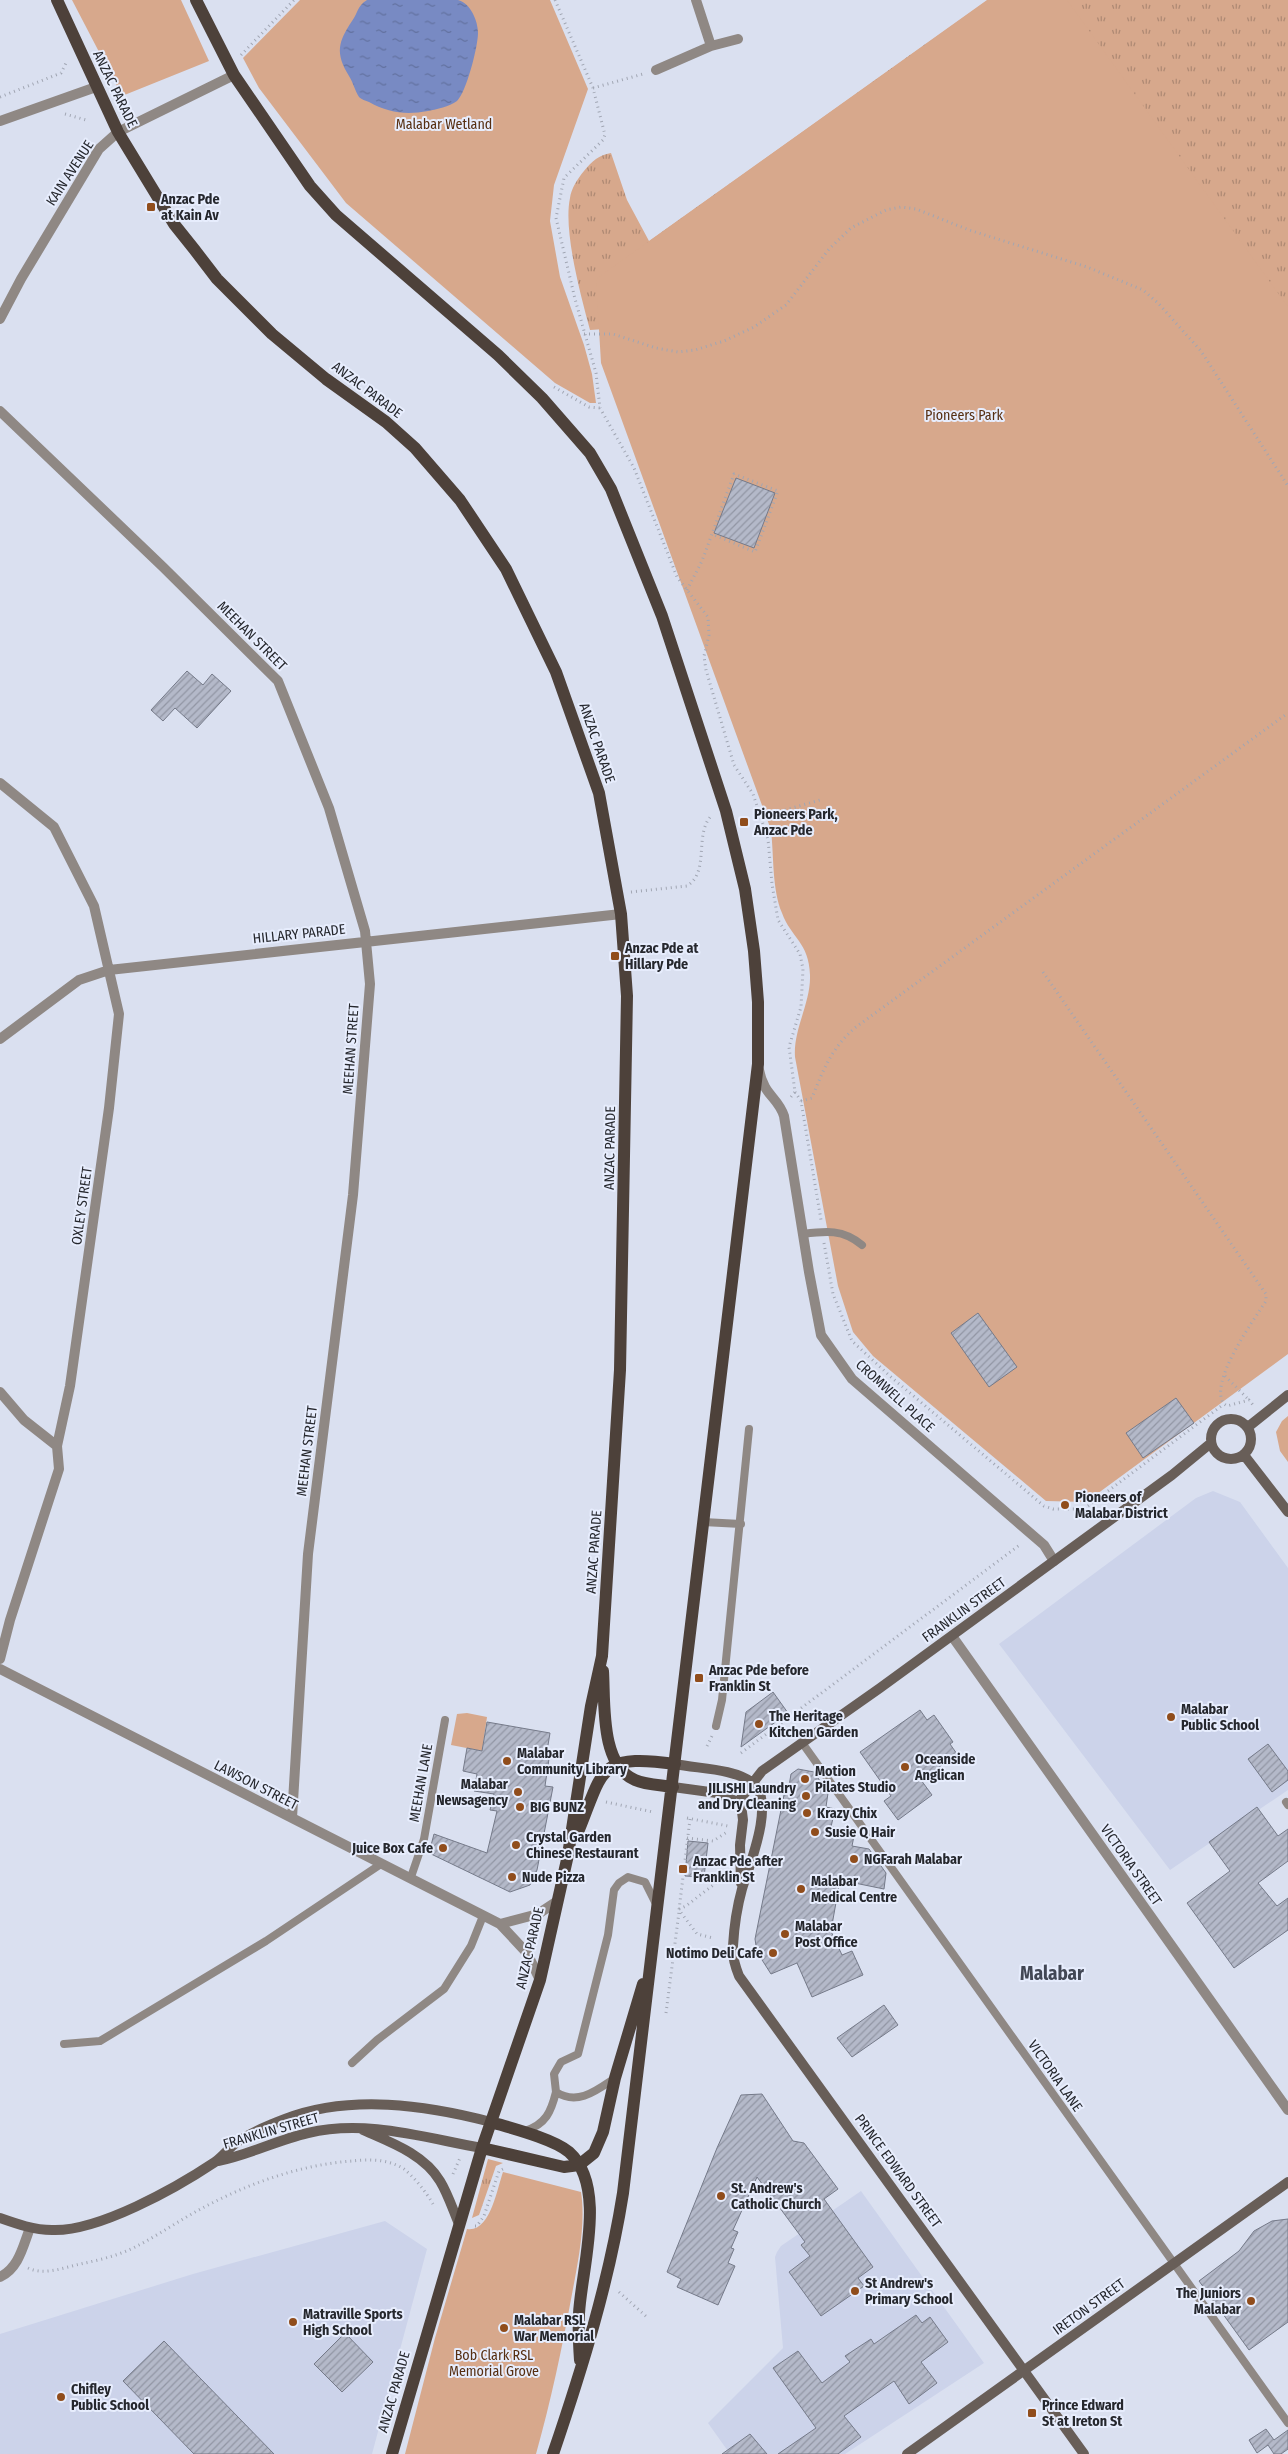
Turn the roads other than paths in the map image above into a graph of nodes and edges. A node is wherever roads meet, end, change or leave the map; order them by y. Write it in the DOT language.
graph roads {
  1 [pos="57,0"];
  2 [pos="196,0"];
  3 [pos="696,0"];
  4 [pos="738,39"];
  5 [pos="711,46"];
  6 [pos="656,70"];
  7 [pos="234,75"];
  8 [pos="96,87"];
  9 [pos="0,121"];
  10 [pos="118,132"];
  11 [pos="0,319"];
  12 [pos="0,411"];
  13 [pos="0,783"];
  14 [pos="621,914"];
  15 [pos="366,941"];
  16 [pos="109,970"];
  17 [pos="0,1039"];
  18 [pos="758,1064"];
  19 [pos="803,1234"];
  20 [pos="862,1245"];
  21 [pos="0,1392"];
  22 [pos="1288,1395"];
  23 [pos="1248,1427"];
  24 [pos="749,1429"];
  25 [pos="1211,1443"];
  26 [pos="57,1446"];
  27 [pos="1244,1455"];
  28 [pos="1288,1512"];
  29 [pos="703,1522"];
  30 [pos="741,1524"];
  31 [pos="1054,1561"];
  32 [pos="952,1636"];
  33 [pos="602,1656"];
  34 [pos="0,1659"];
  35 [pos="0,1670"];
  36 [pos="445,1720"];
  37 [pos="716,1726"];
  38 [pos="803,1744"];
  39 [pos="616,1763"];
  40 [pos="675,1764"];
  41 [pos="752,1783"];
  42 [pos="673,1787"];
  43 [pos="738,1802"];
  44 [pos="292,1818"];
  45 [pos="568,1855"];
  46 [pos="381,1864"];
  47 [pos="411,1878"];
  48 [pos="742,1891"];
  49 [pos="556,1902"];
  50 [pos="658,1911"];
  51 [pos="483,1916"];
  52 [pos="500,1924"];
  53 [pos="653,1956"];
  54 [pos="540,1980"];
  55 [pos="64,2044"];
  56 [pos="352,2063"];
  57 [pos="615,2078"];
  58 [pos="556,2092"];
  59 [pos="1288,2110"];
  60 [pos="491,2122"];
  61 [pos="358,2128"];
  62 [pos="524,2132"];
  63 [pos="482,2148"];
  64 [pos="216,2161"];
  65 [pos="579,2165"];
  66 [pos="1288,2182"];
  67 [pos="0,2218"];
  68 [pos="463,2225"];
  69 [pos="30,2228"];
  70 [pos="1174,2264"];
  71 [pos="0,2276"];
  72 [pos="1024,2370"];
  73 [pos="580,2376"];
  74 [pos="1288,2423"];
  75 [pos="392,2454"];
  76 [pos="553,2454"];
  77 [pos="907,2454"];
  78 [pos="1084,2454"];
  1 -- 8 [label="main road, ANZAC PARADE"];
  2 -- 7 [label="main road"];
  3 -- 5 [label="street"];
  4 -- 5 [label="street"];
  5 -- 6 [label="street"];
  7 -- 10 [label="street, KAIN AVENUE"];
  7 -- 18 [label="main road"];
  8 -- 9 [label="street"];
  8 -- 10 [label="main road, ANZAC PARADE"];
  10 -- 11 [label="street, KAIN AVENUE"];
  10 -- 14 [label="main road, ANZAC PARADE"];
  12 -- 15 [label="street, MEEHAN STREET"];
  13 -- 16 [label="street, OXLEY STREET"];
  14 -- 15 [label="street, HILLARY PARADE"];
  14 -- 33 [label="main road, ANZAC PARADE"];
  15 -- 16 [label="street, HILLARY PARADE"];
  15 -- 44 [label="street, MEEHAN STREET"];
  16 -- 17 [label="street, HILLARY PARADE"];
  16 -- 26 [label="street, OXLEY STREET"];
  18 -- 19 [label="street, CROMWELL PLACE"];
  18 -- 29 [label="main road"];
  19 -- 20 [label="lane"];
  19 -- 31 [label="street, CROMWELL PLACE"];
  21 -- 26 [label="street"];
  22 -- 23 [label="street"];
  23 -- 25 [label="street"];
  23 -- 27 [label="street"];
  24 -- 30 [label="lane"];
  25 -- 27 [label="street"];
  25 -- 31 [label="street, FRANKLIN STREET"];
  26 -- 34 [label="street, OXLEY STREET"];
  27 -- 28 [label="street"];
  29 -- 30 [label="lane"];
  29 -- 40 [label="main road"];
  30 -- 37 [label="lane"];
  31 -- 32 [label="street, FRANKLIN STREET"];
  32 -- 38 [label="street, FRANKLIN STREET"];
  32 -- 59 [label="street, VICTORIA STREET"];
  33 -- 39 [label="main road"];
  33 -- 45 [label="main road, ANZAC PARADE"];
  35 -- 44 [label="street, LAWSON STREET"];
  36 -- 47 [label="lane, MEEHAN LANE"];
  38 -- 41 [label="street, FRANKLIN STREET"];
  38 -- 70 [label="lane, VICTORIA LANE"];
  39 -- 40 [label="main road"];
  39 -- 42 [label="main road"];
  39 -- 45 [label="main road"];
  40 -- 41 [label="street"];
  40 -- 42 [label="main road"];
  41 -- 43 [label="street, FRANKLIN STREET"];
  41 -- 48 [label="street, PRINCE EDWARD STREET"];
  42 -- 43 [label="street"];
  42 -- 50 [label="main road"];
  43 -- 48 [label="street, PRINCE EDWARD STREET"];
  44 -- 46 [label="street, LAWSON STREET"];
  45 -- 49 [label="main road, ANZAC PARADE"];
  46 -- 47 [label="street, LAWSON STREET"];
  46 -- 55 [label="lane"];
  47 -- 51 [label="street, LAWSON STREET"];
  48 -- 72 [label="street, PRINCE EDWARD STREET"];
  49 -- 52 [label="street"];
  49 -- 54 [label="main road, ANZAC PARADE"];
  50 -- 53 [label="main road"];
  50 -- 58 [label="lane"];
  51 -- 52 [label="street, LAWSON STREET"];
  51 -- 56 [label="lane"];
  52 -- 54 [label="street, LAWSON STREET"];
  53 -- 57 [label="main road"];
  53 -- 73 [label="main road"];
  54 -- 60 [label="main road, ANZAC PARADE"];
  57 -- 58 [label="lane"];
  57 -- 65 [label="main road"];
  58 -- 62 [label="lane"];
  60 -- 62 [label="main road"];
  60 -- 63 [label="main road, ANZAC PARADE"];
  60 -- 64 [label="street, FRANKLIN STREET"];
  61 -- 63 [label="street, FRANKLIN STREET"];
  61 -- 64 [label="street, FRANKLIN STREET"];
  61 -- 68 [label="street"];
  62 -- 65 [label="main road"];
  63 -- 65 [label="main road"];
  63 -- 68 [label="main road, ANZAC PARADE"];
  64 -- 69 [label="street, FRANKLIN STREET"];
  65 -- 73 [label="main road"];
  66 -- 70 [label="street, IRETON STREET"];
  67 -- 69 [label="street, FRANKLIN STREET"];
  68 -- 75 [label="main road, ANZAC PARADE"];
  69 -- 71 [label="street"];
  70 -- 72 [label="street, IRETON STREET"];
  70 -- 74 [label="lane, VICTORIA LANE"];
  72 -- 77 [label="street, IRETON STREET"];
  72 -- 78 [label="street, PRINCE EDWARD STREET"];
  73 -- 76 [label="main road"];
}
